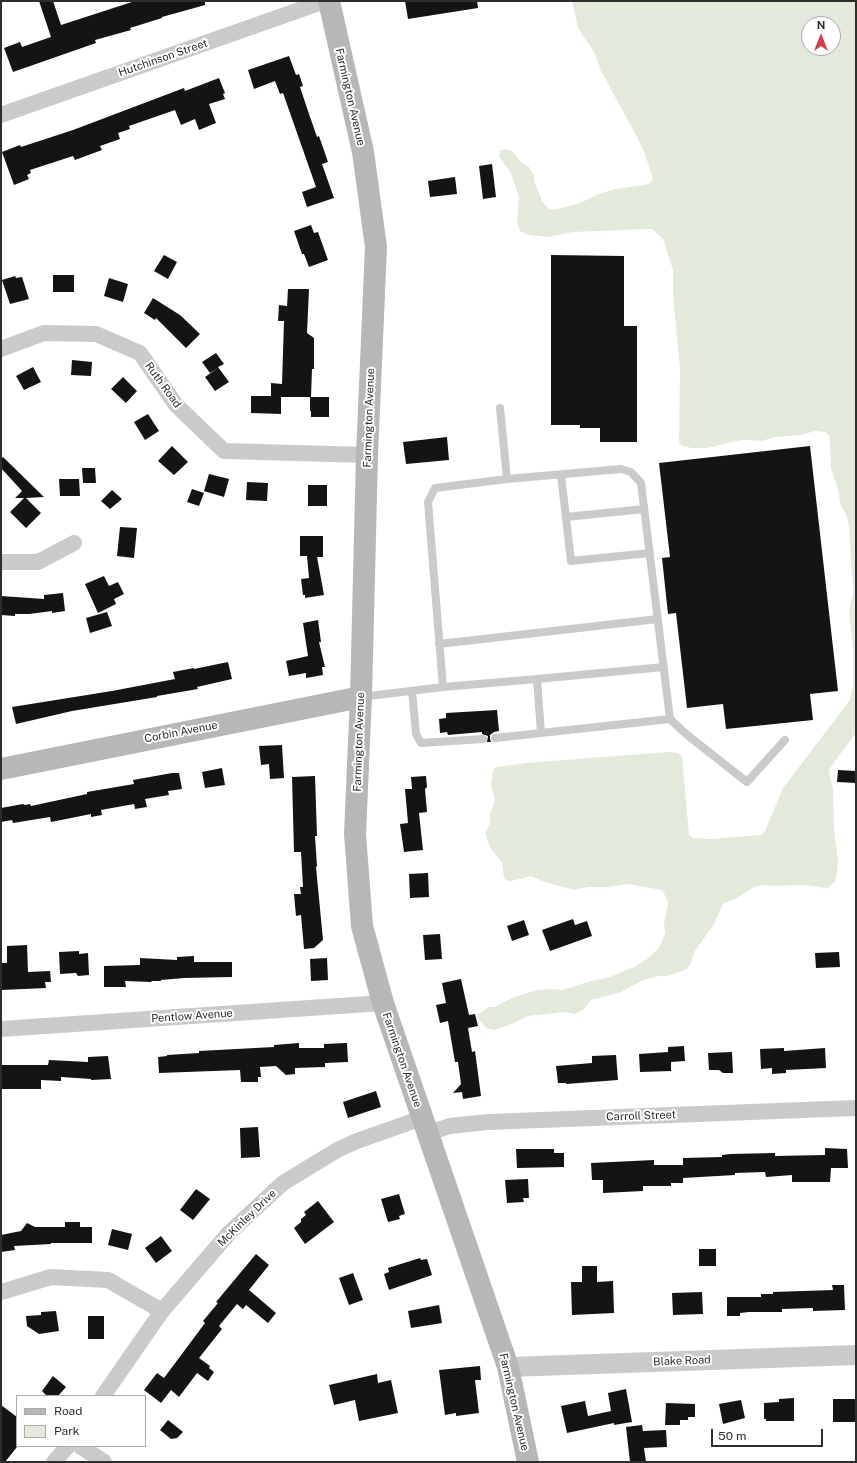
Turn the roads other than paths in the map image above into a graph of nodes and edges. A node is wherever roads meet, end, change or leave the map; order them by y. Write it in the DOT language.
graph roads {
  1 [pos="325,1"];
  2 [pos="329,1"];
  3 [pos="1,115"];
  4 [pos="1,349"];
  5 [pos="500,408"];
  6 [pos="368,455"];
  7 [pos="561,475"];
  8 [pos="507,479"];
  9 [pos="644,508"];
  10 [pos="566,517"];
  11 [pos="74,543"];
  12 [pos="650,553"];
  13 [pos="1,562"];
  14 [pos="658,619"];
  15 [pos="439,644"];
  16 [pos="664,667"];
  17 [pos="537,679"];
  18 [pos="443,687"];
  19 [pos="412,691"];
  20 [pos="361,697"];
  21 [pos="670,719"];
  22 [pos="541,733"];
  23 [pos="495,738"];
  24 [pos="483,739"];
  25 [pos="785,740"];
  26 [pos="1,769"];
  27 [pos="383,1003"];
  28 [pos="1,1029"];
  29 [pos="856,1108"];
  30 [pos="425,1125"];
  31 [pos="1,1292"];
  32 [pos="162,1311"];
  33 [pos="856,1355"];
  34 [pos="508,1367"];
  35 [pos="104,1395"];
  36 [pos="67,1447"];
  37 [pos="82,1447"];
  38 [pos="54,1462"];
  39 [pos="104,1462"];
  40 [pos="528,1462"];
  1 -- 3 [label="street, Hutchinson Street"];
  2 -- 6 [label="main road, Farmington Avenue"];
  4 -- 6 [label="street, Ruth Road"];
  5 -- 8 [label="lane"];
  6 -- 20 [label="main road, Farmington Avenue"];
  7 -- 8 [label="lane"];
  7 -- 9 [label="lane"];
  7 -- 10 [label="lane"];
  8 -- 15 [label="lane"];
  9 -- 10 [label="lane"];
  9 -- 12 [label="lane"];
  10 -- 12 [label="lane"];
  11 -- 13 [label="street"];
  12 -- 14 [label="lane"];
  14 -- 15 [label="lane"];
  14 -- 16 [label="lane"];
  15 -- 18 [label="lane"];
  16 -- 17 [label="lane"];
  16 -- 21 [label="lane"];
  17 -- 18 [label="lane"];
  17 -- 22 [label="lane"];
  18 -- 19 [label="lane"];
  19 -- 20 [label="lane"];
  19 -- 24 [label="lane"];
  20 -- 26 [label="main road, Corbin Avenue"];
  20 -- 27 [label="main road, Farmington Avenue"];
  21 -- 22 [label="lane"];
  21 -- 25 [label="lane"];
  22 -- 23 [label="lane"];
  27 -- 28 [label="street, Pentlow Avenue"];
  27 -- 30 [label="main road, Farmington Avenue"];
  29 -- 30 [label="street, Carroll Street"];
  30 -- 32 [label="street, McKinley Drive"];
  30 -- 34 [label="main road, Farmington Avenue"];
  31 -- 32 [label="street"];
  32 -- 35 [label="street, McKinley Drive"];
  33 -- 34 [label="street, Blake Road"];
  34 -- 40 [label="main road, Farmington Avenue"];
  36 -- 38 [label="street"];
  37 -- 39 [label="street"];
}
